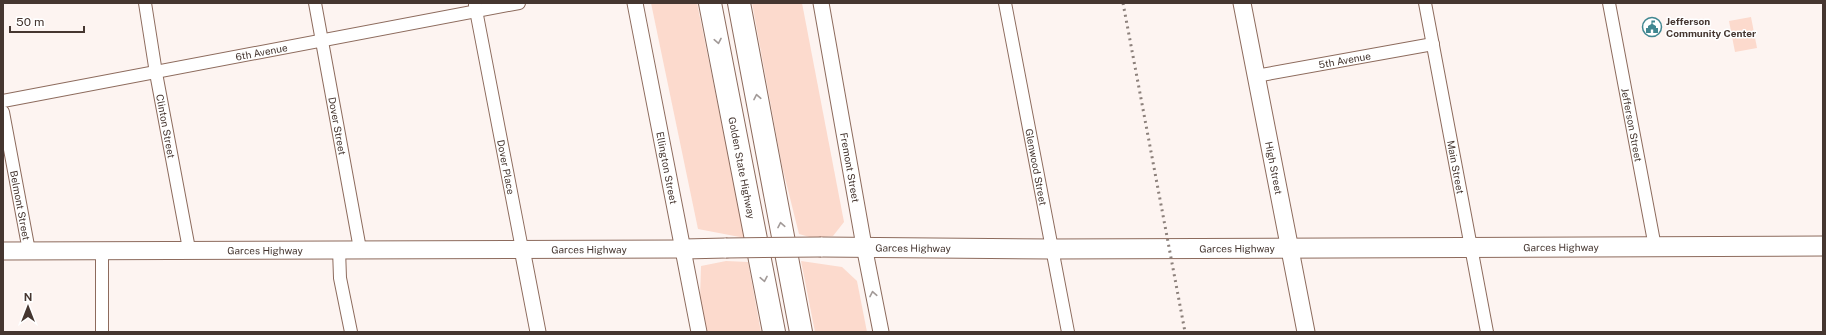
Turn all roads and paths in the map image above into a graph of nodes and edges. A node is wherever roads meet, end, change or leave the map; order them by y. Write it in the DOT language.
graph roads {
  1 [pos="145,3"];
  2 [pos="315,3"];
  3 [pos="519,3"];
  4 [pos="634,3"];
  5 [pos="710,3"];
  6 [pos="739,3"];
  7 [pos="821,3"];
  8 [pos="1005,3"];
  9 [pos="1242,3"];
  10 [pos="1425,3"];
  11 [pos="1609,3"];
  12 [pos="475,7"];
  13 [pos="321,41"];
  14 [pos="1433,44"];
  15 [pos="156,73"];
  16 [pos="1256,76"];
  17 [pos="3,101"];
  18 [pos="3,112"];
  19 [pos="864,246"];
  20 [pos="1823,246"];
  21 [pos="1290,247"];
  22 [pos="1655,247"];
  23 [pos="684,248"];
  24 [pos="1471,248"];
  25 [pos="190,249"];
  26 [pos="338,249"];
  27 [pos="360,249"];
  28 [pos="522,249"];
  29 [pos="1052,249"];
  30 [pos="102,250"];
  31 [pos="3,251"];
  32 [pos="29,251"];
  33 [pos="102,332"];
  34 [pos="351,332"];
  35 [pos="538,332"];
  36 [pos="699,332"];
  37 [pos="774,332"];
  38 [pos="801,332"];
  39 [pos="880,332"];
  40 [pos="1068,332"];
  41 [pos="1306,332"];
  42 [pos="1487,332"];
  1 -- 15 [label="street, Clinton Street"];
  2 -- 13 [label="street, Dover Street"];
  3 -- 12 [label="street, 6th Avenue"];
  4 -- 23 [label="street, Ellington Street"];
  5 -- 37 [label="highway, Golden State Highway, one-way"];
  38 -- 6 [label="highway, one-way"];
  7 -- 19 [label="street, Fremont Street"];
  8 -- 29 [label="street, Glenwood Street"];
  9 -- 16 [label="main road, High Street"];
  10 -- 14 [label="street, Main Street"];
  11 -- 22 [label="street, Jefferson Street"];
  12 -- 13 [label="street, 6th Avenue"];
  12 -- 28 [label="street, Dover Place"];
  13 -- 15 [label="street, 6th Avenue"];
  13 -- 27 [label="street, Dover Street"];
  14 -- 16 [label="street, 5th Avenue"];
  14 -- 24 [label="street, Main Street"];
  15 -- 17 [label="street, 6th Avenue"];
  15 -- 25 [label="street, Clinton Street"];
  16 -- 21 [label="main road, High Street"];
  18 -- 32 [label="street, Belmont Street"];
  19 -- 23 [label="main road, Garces Highway, bridge"];
  19 -- 29 [label="main road, Garces Highway"];
  39 -- 19 [label="street, Fremont Street, one-way"];
  20 -- 22 [label="main road, Garces Highway"];
  21 -- 24 [label="main road, Garces Highway"];
  21 -- 29 [label="main road, Garces Highway"];
  21 -- 41 [label="main road, High Street"];
  22 -- 24 [label="main road, Garces Highway"];
  23 -- 28 [label="main road, Garces Highway"];
  23 -- 36 [label="street, Ellington Street"];
  24 -- 42 [label="street, Main Street"];
  25 -- 26 [label="main road, Garces Highway"];
  25 -- 30 [label="main road, Garces Highway"];
  26 -- 27 [label="main road, Garces Highway"];
  26 -- 34 [label="street"];
  27 -- 28 [label="main road, Garces Highway"];
  28 -- 35 [label="street, Dover Place"];
  29 -- 40 [label="street, Glenwood Street"];
  30 -- 32 [label="main road, Garces Highway"];
  30 -- 33 [label="street"];
  31 -- 32 [label="main road, Garces Highway"];
}
